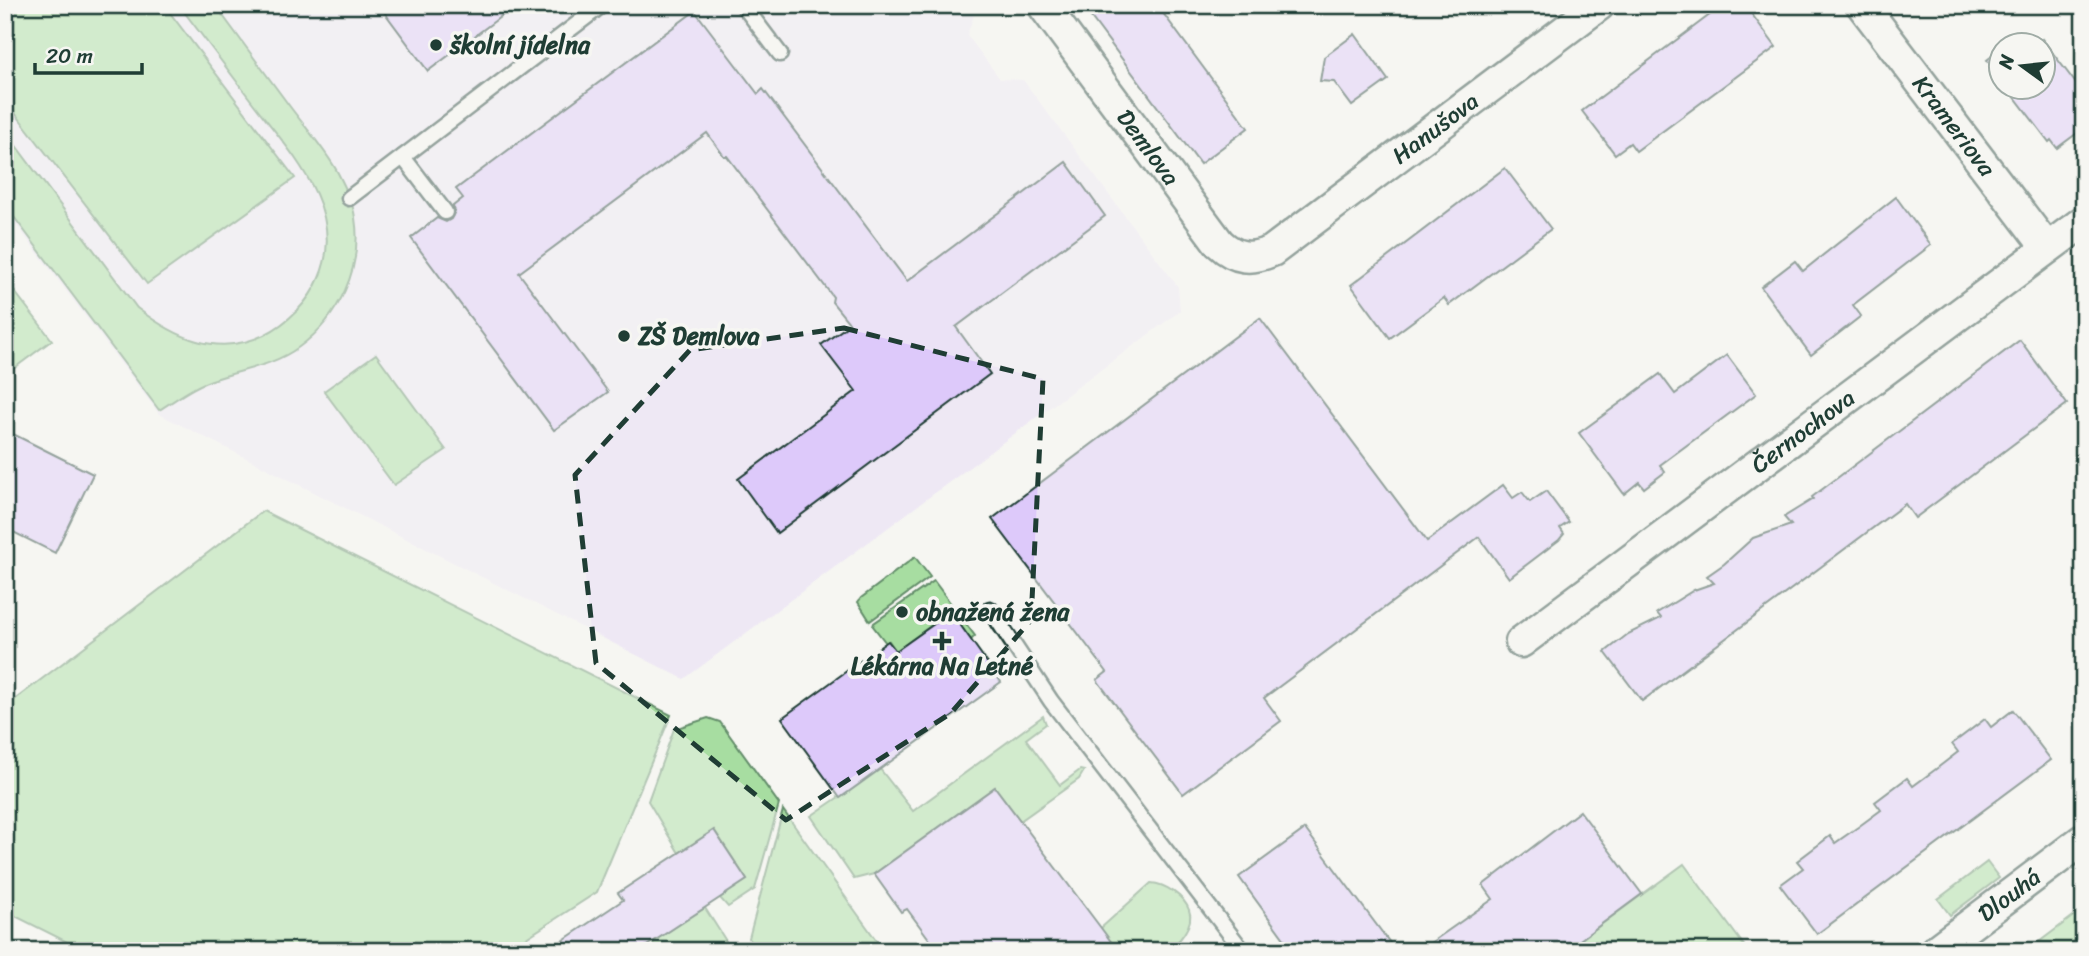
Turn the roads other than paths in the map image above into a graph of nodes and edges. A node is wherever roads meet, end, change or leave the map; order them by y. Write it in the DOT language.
graph roads {
  1 [pos="603,5"];
  2 [pos="744,5"];
  3 [pos="1042,5"];
  4 [pos="1599,5"];
  5 [pos="1862,5"];
  6 [pos="780,54"];
  7 [pos="403,157"];
  8 [pos="349,198"];
  9 [pos="445,212"];
  10 [pos="2084,221"];
  11 [pos="2047,248"];
  12 [pos="1272,251"];
  13 [pos="990,609"];
  14 [pos="1521,642"];
  15 [pos="2084,839"];
  16 [pos="1243,951"];
  17 [pos="1935,951"];
  1 -- 7 [label="lane"];
  2 -- 6 [label="lane"];
  3 -- 12 [label="street, Demlova"];
  4 -- 12 [label="street, Hanušova"];
  5 -- 11 [label="street, Krameriova"];
  7 -- 8 [label="lane"];
  7 -- 9 [label="lane"];
  10 -- 11 [label="street, Černochova"];
  11 -- 14 [label="street, Černochova"];
  13 -- 16 [label="lane"];
  15 -- 17 [label="street, Dlouhá"];
}
